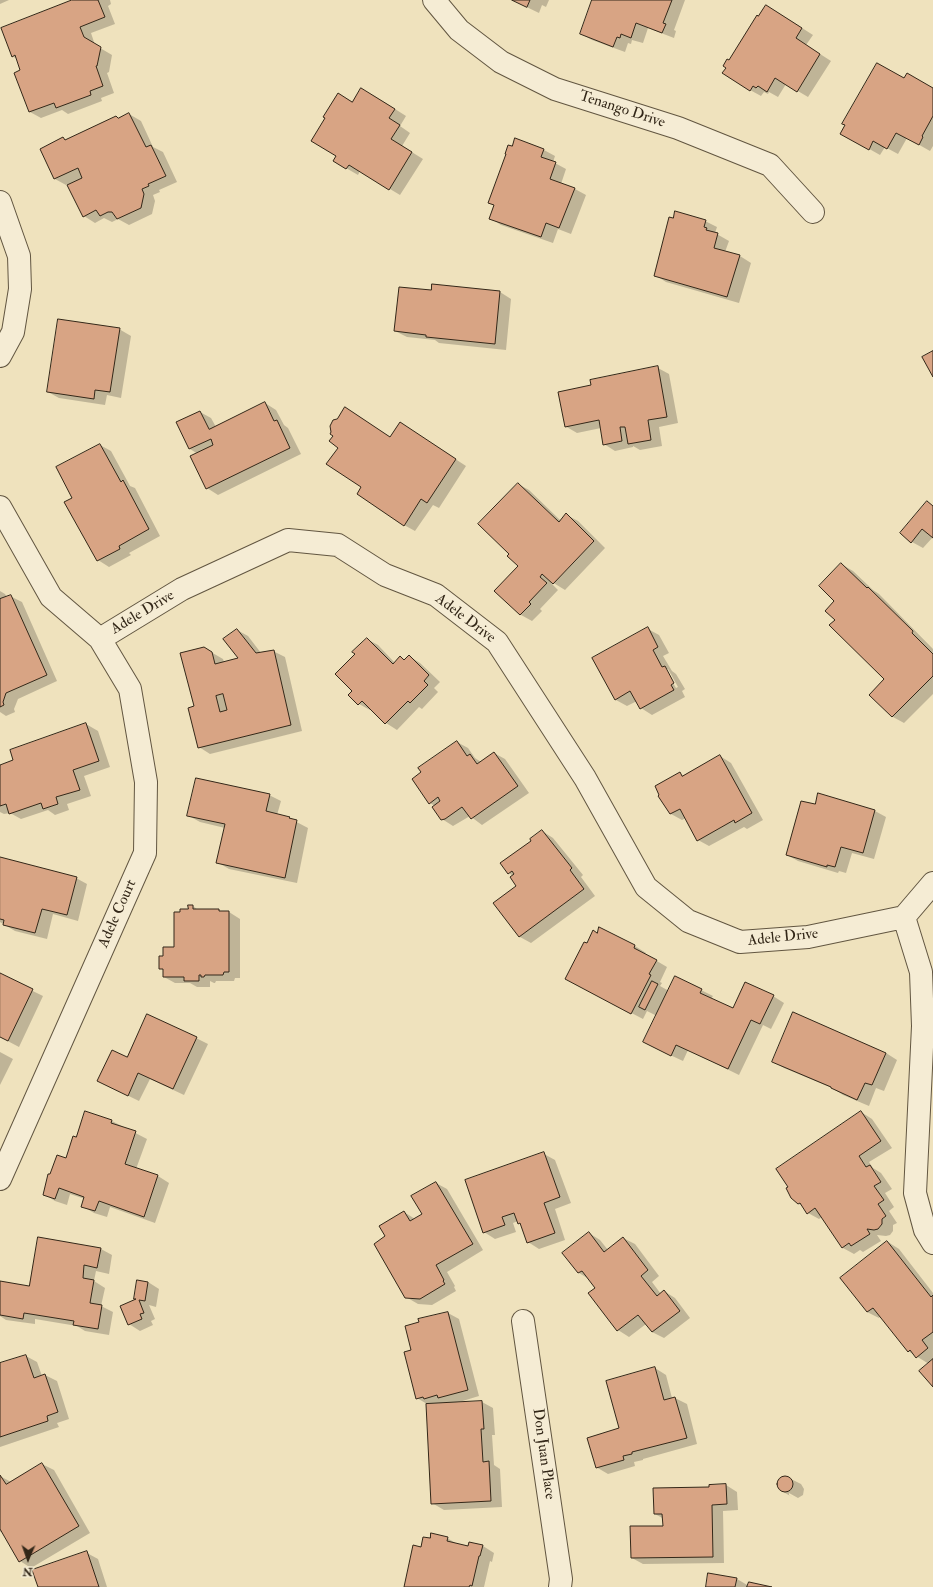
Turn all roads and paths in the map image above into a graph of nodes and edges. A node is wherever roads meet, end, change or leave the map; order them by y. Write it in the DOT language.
graph roads {
  1 [pos="434,0"];
  2 [pos="0,202"];
  3 [pos="814,212"];
  4 [pos="0,356"];
  5 [pos="0,507"];
  6 [pos="100,639"];
  7 [pos="933,883"];
  8 [pos="904,917"];
  9 [pos="0,1179"];
  10 [pos="933,1243"];
  11 [pos="523,1321"];
  12 [pos="560,1587"];
  1 -- 3 [label="street, Tenango Drive"];
  2 -- 4 [label="street"];
  5 -- 6 [label="street, Adele Drive"];
  6 -- 8 [label="street, Adele Drive"];
  6 -- 9 [label="street, Adele Court"];
  7 -- 8 [label="street"];
  8 -- 10 [label="street"];
  11 -- 12 [label="street, Don Juan Place"];
}
